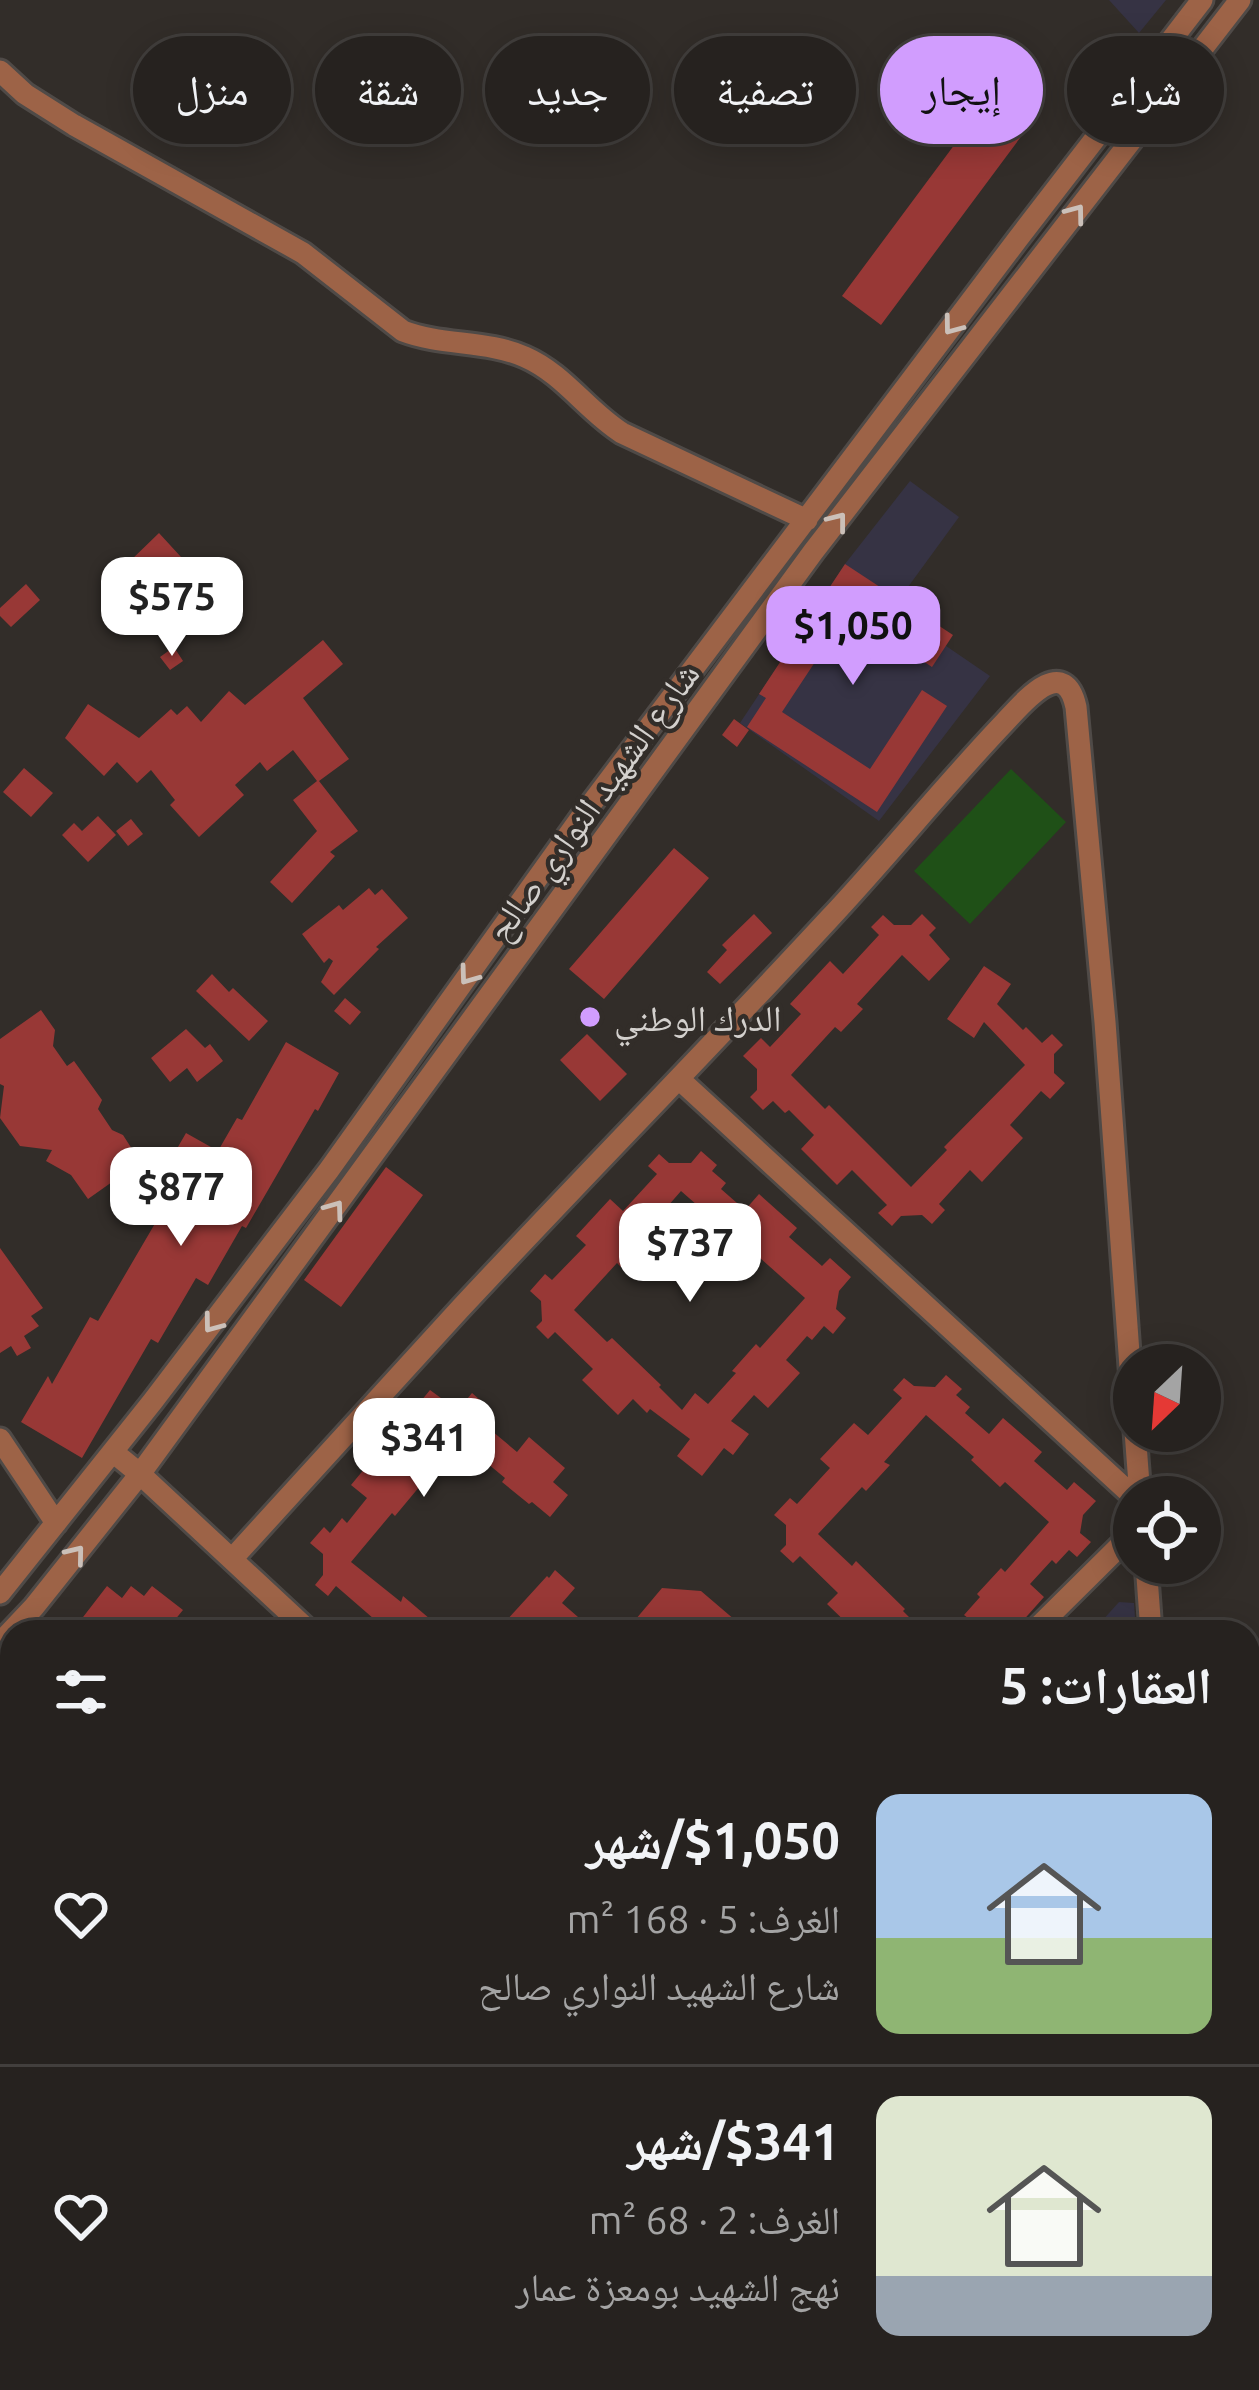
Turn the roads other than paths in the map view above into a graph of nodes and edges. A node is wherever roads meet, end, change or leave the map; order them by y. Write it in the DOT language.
graph roads {
  1 [pos="1202,0"];
  2 [pos="1240,0"];
  3 [pos="0,71"];
  4 [pos="807,520"];
  5 [pos="679,1079"];
  6 [pos="1128,1344"];
  7 [pos="0,1438"];
  8 [pos="113,1452"];
  9 [pos="140,1474"];
  10 [pos="1114,1476"];
  11 [pos="56,1523"];
  12 [pos="1113,1553"];
  13 [pos="232,1559"];
  14 [pos="1147,1584"];
  15 [pos="1,1589"];
  16 [pos="22,1620"];
  17 [pos="297,1620"];
  18 [pos="1045,1620"];
  19 [pos="1150,1620"];
  1 -- 4 [label="street, شارع الشهيد النواري صالح, one-way"];
  9 -- 2 [label="street, شارع الشهيد النواري صالح, one-way"];
  3 -- 4 [label="street"];
  4 -- 8 [label="street, شارع الشهيد النواري صالح, one-way"];
  5 -- 6 [label="street"];
  5 -- 10 [label="street"];
  5 -- 13 [label="street"];
  7 -- 11 [label="street"];
  8 -- 9 [label="street"];
  8 -- 11 [label="street, شارع الشهيد النواري صالح"];
  9 -- 13 [label="street"];
  16 -- 9 [label="street, شارع الشهيد النواري صالح, one-way"];
  11 -- 15 [label="street, شارع الشهيد النواري صالح"];
  12 -- 18 [label="street"];
  13 -- 17 [label="street"];
  14 -- 19 [label="street"];
}
